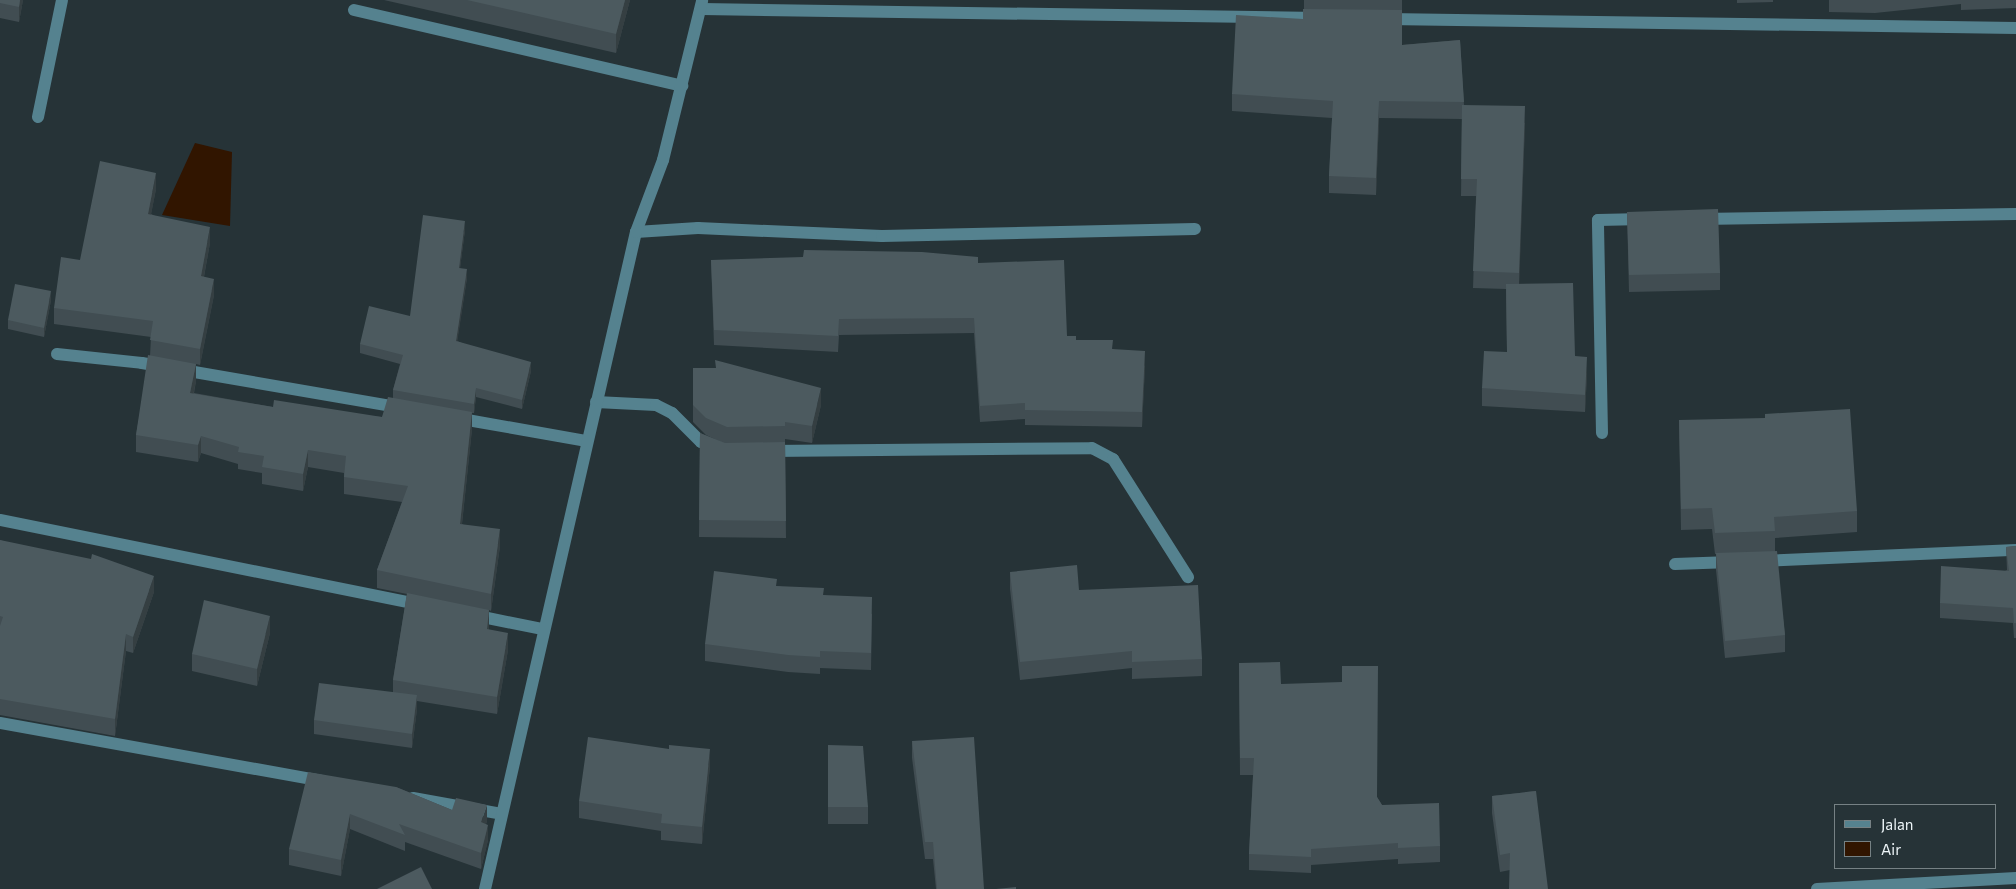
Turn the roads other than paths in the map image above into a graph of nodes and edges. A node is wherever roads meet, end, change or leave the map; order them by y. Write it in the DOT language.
graph roads {
  1 [pos="62,0"];
  2 [pos="702,4"];
  3 [pos="354,10"];
  4 [pos="1329,18"];
  5 [pos="1369,18"];
  6 [pos="2016,28"];
  7 [pos="682,86"];
  8 [pos="38,117"];
  9 [pos="2016,214"];
  10 [pos="1658,219"];
  11 [pos="1688,219"];
  12 [pos="1195,229"];
  13 [pos="636,232"];
  14 [pos="56,354"];
  15 [pos="596,402"];
  16 [pos="413,410"];
  17 [pos="442,415"];
  18 [pos="1602,432"];
  19 [pos="587,441"];
  20 [pos="755,451"];
  21 [pos="725,452"];
  22 [pos="0,520"];
  23 [pos="2016,550"];
  24 [pos="1675,564"];
  25 [pos="1188,577"];
  26 [pos="436,608"];
  27 [pos="455,612"];
  28 [pos="542,629"];
  29 [pos="0,722"];
  30 [pos="334,784"];
  31 [pos="403,796"];
  32 [pos="502,814"];
  33 [pos="2016,878"];
  34 [pos="485,889"];
  35 [pos="1817,889"];
  1 -- 8 [label="street"];
  2 -- 4 [label="street"];
  2 -- 7 [label="street"];
  3 -- 7 [label="street"];
  5 -- 6 [label="street"];
  7 -- 13 [label="street"];
  9 -- 11 [label="street"];
  10 -- 18 [label="street"];
  12 -- 13 [label="street"];
  13 -- 15 [label="street"];
  14 -- 16 [label="street"];
  15 -- 19 [label="street"];
  15 -- 21 [label="street"];
  17 -- 19 [label="street"];
  19 -- 28 [label="street"];
  20 -- 25 [label="street"];
  22 -- 26 [label="street"];
  23 -- 24 [label="street"];
  27 -- 28 [label="street"];
  28 -- 32 [label="street"];
  29 -- 30 [label="street"];
  31 -- 32 [label="street"];
  32 -- 34 [label="street"];
  33 -- 35 [label="street"];
}
